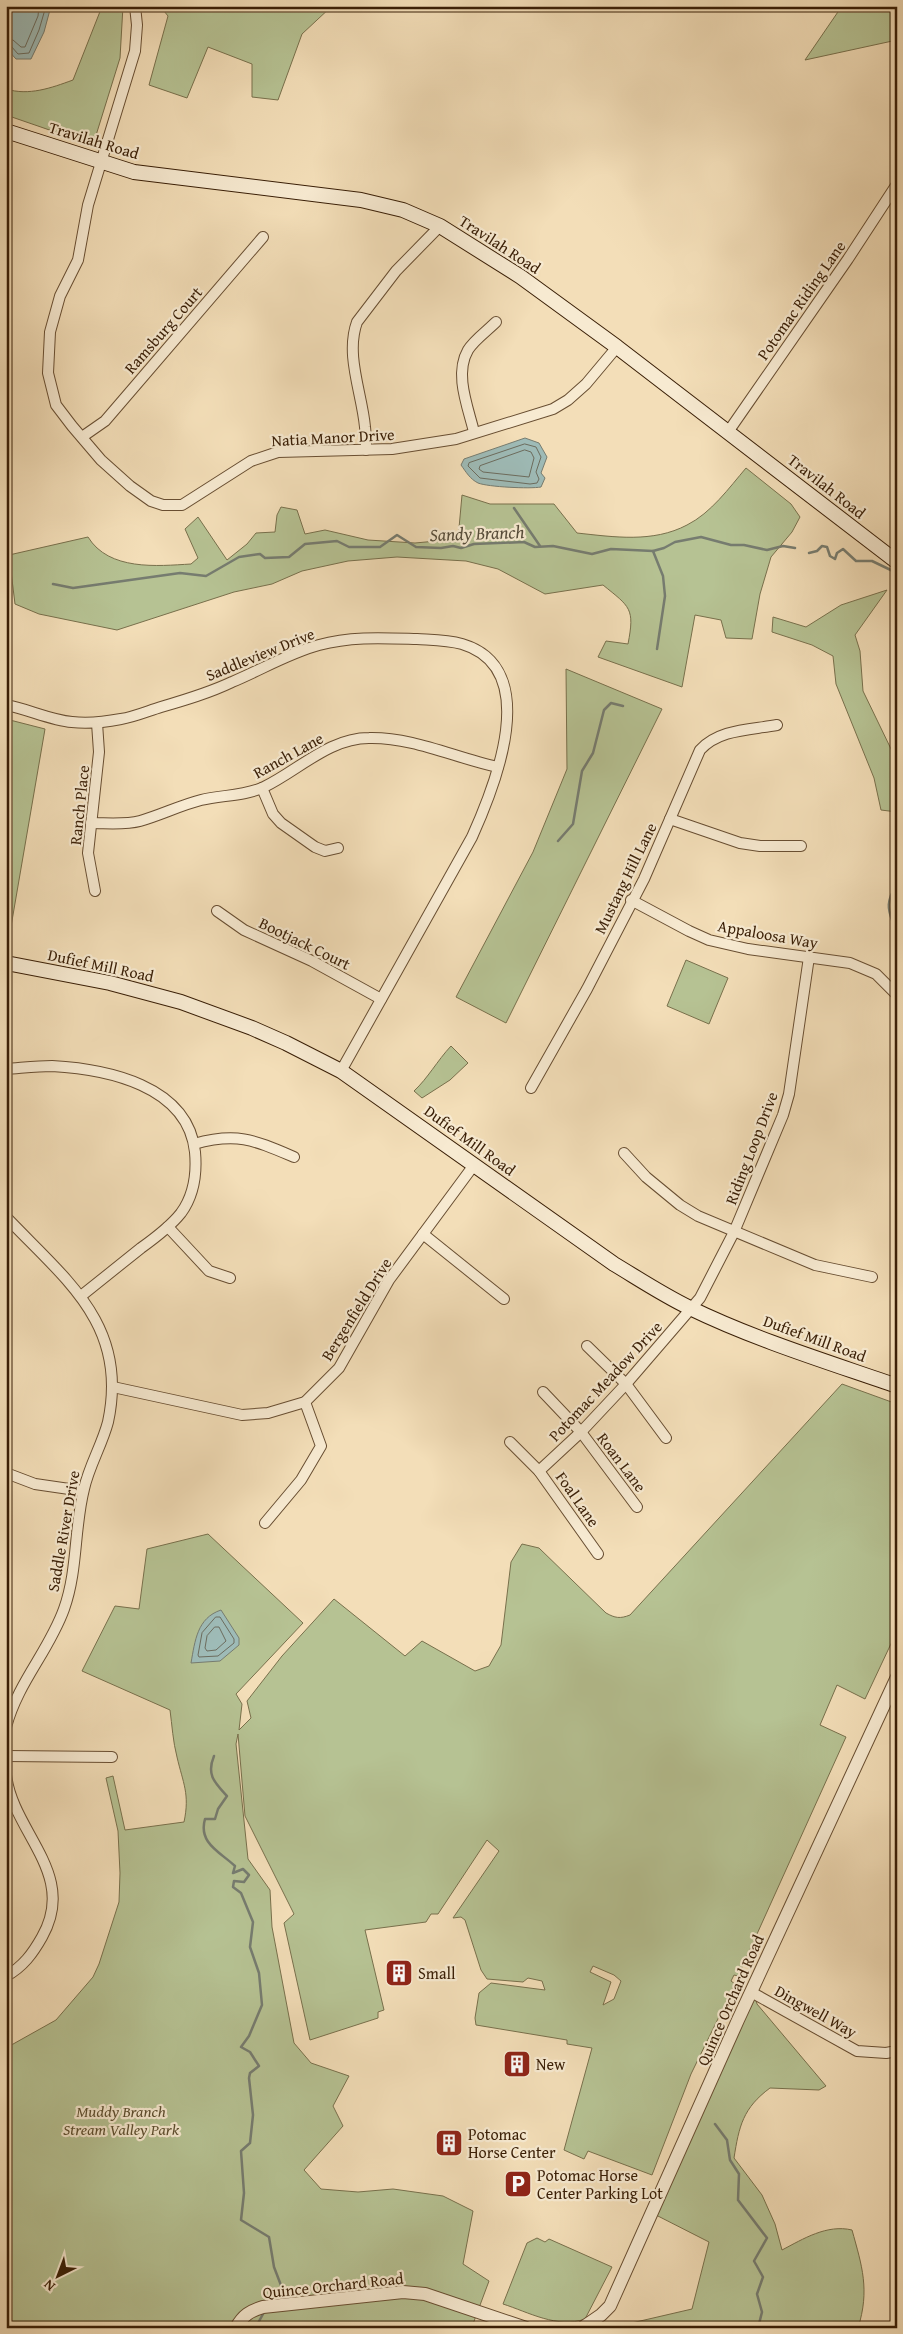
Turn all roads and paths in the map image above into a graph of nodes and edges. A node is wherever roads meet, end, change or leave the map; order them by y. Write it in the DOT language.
graph roads {
  1 [pos="135,6"];
  2 [pos="6,131"];
  3 [pos="102,163"];
  4 [pos="897,184"];
  5 [pos="440,226"];
  6 [pos="263,237"];
  7 [pos="496,322"];
  8 [pos="617,347"];
  9 [pos="474,432"];
  10 [pos="728,432"];
  11 [pos="82,438"];
  12 [pos="366,450"];
  13 [pos="897,562"];
  14 [pos="6,705"];
  15 [pos="97,723"];
  16 [pos="776,725"];
  17 [pos="498,767"];
  18 [pos="262,788"];
  19 [pos="670,819"];
  20 [pos="91,823"];
  21 [pos="801,846"];
  22 [pos="338,848"];
  23 [pos="95,891"];
  24 [pos="631,900"];
  25 [pos="217,911"];
  26 [pos="809,957"];
  27 [pos="6,963"];
  28 [pos="897,995"];
  29 [pos="381,999"];
  30 [pos="6,1069"];
  31 [pos="341,1072"];
  32 [pos="531,1088"];
  33 [pos="194,1144"];
  34 [pos="624,1153"];
  35 [pos="294,1157"];
  36 [pos="474,1165"];
  37 [pos="6,1217"];
  38 [pos="168,1227"];
  39 [pos="734,1232"];
  40 [pos="423,1234"];
  41 [pos="872,1277"];
  42 [pos="230,1278"];
  43 [pos="81,1296"];
  44 [pos="504,1299"];
  45 [pos="692,1309"];
  46 [pos="587,1346"];
  47 [pos="626,1384"];
  48 [pos="897,1386"];
  49 [pos="113,1387"];
  50 [pos="543,1392"];
  51 [pos="305,1402"];
  52 [pos="581,1432"];
  53 [pos="666,1438"];
  54 [pos="510,1442"];
  55 [pos="539,1471"];
  56 [pos="6,1473"];
  57 [pos="83,1491"];
  58 [pos="637,1507"];
  59 [pos="264,1523"];
  60 [pos="598,1554"];
  61 [pos="897,1677"];
  62 [pos="6,1727"];
  63 [pos="6,1756"];
  64 [pos="112,1757"];
  65 [pos="6,1775"];
  66 [pos="6,1976"];
  67 [pos="751,1992"];
  68 [pos="897,2051"];
  69 [pos="236,2328"];
  70 [pos="526,2328"];
  71 [pos="582,2328"];
  1 -- 3 [label="street, Natia Manor Drive"];
  2 -- 3 [label="main road, Travilah Road"];
  3 -- 5 [label="main road, Travilah Road"];
  3 -- 11 [label="street, Natia Manor Drive"];
  4 -- 10 [label="street, Potomac Riding Lane"];
  5 -- 8 [label="main road, Travilah Road"];
  5 -- 12 [label="street"];
  6 -- 11 [label="street, Ramsburg Court"];
  7 -- 9 [label="street"];
  8 -- 9 [label="street, Natia Manor Drive"];
  8 -- 10 [label="main road, Travilah Road"];
  9 -- 12 [label="street, Natia Manor Drive"];
  10 -- 13 [label="main road, Travilah Road"];
  11 -- 12 [label="street, Natia Manor Drive"];
  14 -- 15 [label="street, Saddleview Drive"];
  15 -- 17 [label="street, Saddleview Drive"];
  15 -- 20 [label="street, Ranch Place"];
  16 -- 19 [label="street, Mustang Hill Lane"];
  17 -- 18 [label="street, Ranch Lane"];
  17 -- 29 [label="street, Saddleview Drive"];
  18 -- 20 [label="street, Ranch Lane"];
  18 -- 22 [label="street"];
  19 -- 21 [label="street"];
  19 -- 24 [label="street, Mustang Hill Lane"];
  20 -- 23 [label="street, Ranch Place"];
  24 -- 26 [label="street, Appaloosa Way"];
  24 -- 32 [label="street, Mustang Hill Lane"];
  25 -- 29 [label="street, Bootjack Court"];
  26 -- 28 [label="street, Appaloosa Way"];
  26 -- 39 [label="street, Riding Loop Drive"];
  27 -- 31 [label="main road, Dufief Mill Road"];
  29 -- 31 [label="street, Saddleview Drive"];
  30 -- 33 [label="street"];
  31 -- 36 [label="main road, Dufief Mill Road"];
  33 -- 35 [label="street"];
  33 -- 38 [label="street"];
  34 -- 39 [label="street"];
  36 -- 40 [label="street, Bergenfield Drive"];
  36 -- 45 [label="main road, Dufief Mill Road"];
  37 -- 43 [label="street, Saddle River Drive"];
  38 -- 42 [label="street"];
  38 -- 43 [label="street"];
  39 -- 41 [label="street"];
  39 -- 45 [label="street, Riding Loop Drive"];
  40 -- 44 [label="street"];
  40 -- 51 [label="street, Bergenfield Drive"];
  43 -- 49 [label="street, Saddle River Drive"];
  45 -- 47 [label="street, Potomac Meadow Drive"];
  45 -- 48 [label="main road, Dufief Mill Road"];
  46 -- 47 [label="street"];
  47 -- 52 [label="street, Potomac Meadow Drive"];
  47 -- 53 [label="street"];
  49 -- 51 [label="street, Bergenfield Drive"];
  49 -- 57 [label="street, Saddle River Drive"];
  50 -- 52 [label="street, Roan Lane"];
  51 -- 59 [label="street"];
  52 -- 55 [label="street, Potomac Meadow Drive"];
  52 -- 58 [label="street, Roan Lane"];
  54 -- 55 [label="street, Foal Lane"];
  55 -- 60 [label="street, Foal Lane"];
  56 -- 57 [label="street"];
  57 -- 62 [label="street, Saddle River Drive"];
  61 -- 67 [label="street, Quince Orchard Road"];
  63 -- 64 [label="street"];
  65 -- 66 [label="street"];
  67 -- 68 [label="street, Dingwell Way"];
  67 -- 71 [label="street, Quince Orchard Road"];
  69 -- 70 [label="street, Quince Orchard Road"];
}
